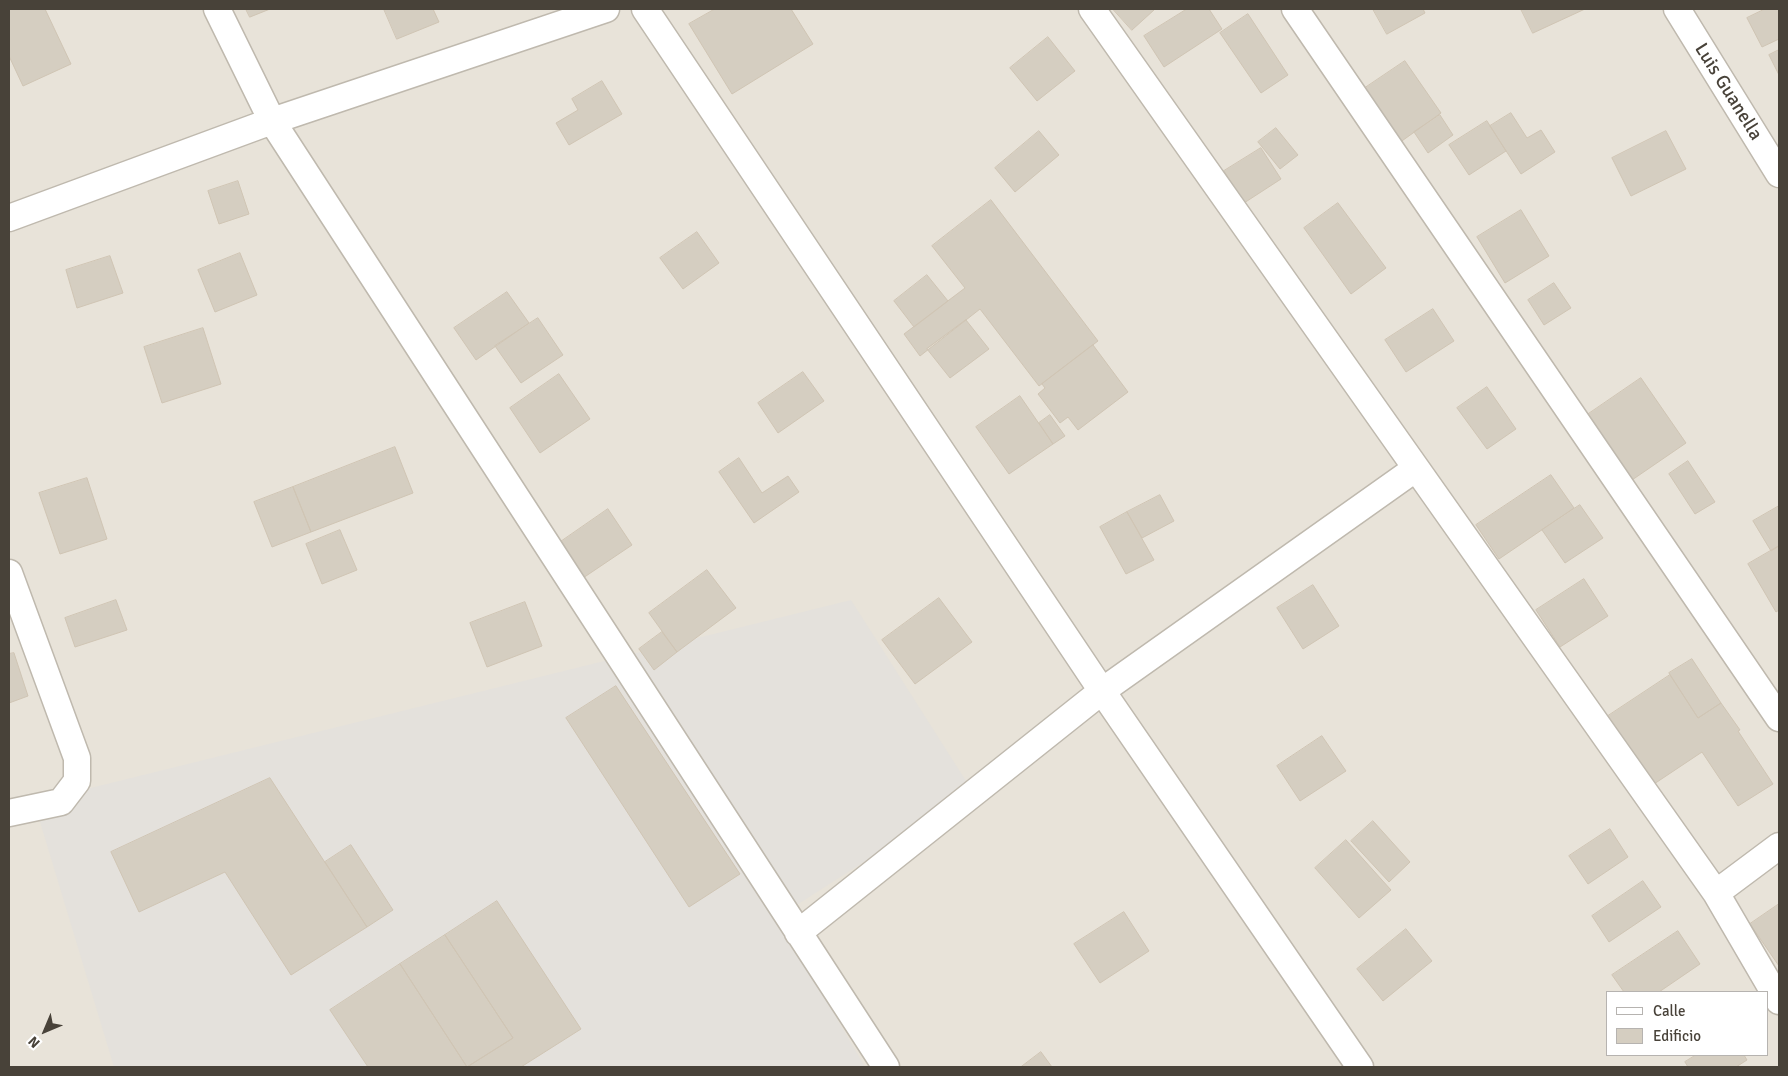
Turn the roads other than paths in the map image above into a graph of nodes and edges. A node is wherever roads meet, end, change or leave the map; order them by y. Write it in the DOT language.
graph roads {
  1 [pos="217,9"];
  2 [pos="606,9"];
  3 [pos="646,9"];
  4 [pos="1092,9"];
  5 [pos="1295,9"];
  6 [pos="1677,9"];
  7 [pos="272,121"];
  8 [pos="1779,174"];
  9 [pos="9,218"];
  10 [pos="1415,469"];
  11 [pos="9,573"];
  12 [pos="1102,691"];
  13 [pos="1779,718"];
  14 [pos="9,813"];
  15 [pos="1779,846"];
  16 [pos="1716,893"];
  17 [pos="798,933"];
  18 [pos="1779,1001"];
  19 [pos="886,1067"];
  20 [pos="1360,1067"];
  1 -- 7 [label="street"];
  2 -- 7 [label="street"];
  3 -- 12 [label="street"];
  4 -- 10 [label="street"];
  5 -- 13 [label="street"];
  6 -- 8 [label="street, Luis Guanella"];
  7 -- 9 [label="street"];
  7 -- 17 [label="street"];
  10 -- 12 [label="street"];
  10 -- 16 [label="street"];
  11 -- 14 [label="street"];
  12 -- 17 [label="street"];
  12 -- 20 [label="street"];
  15 -- 16 [label="street"];
  16 -- 18 [label="street"];
  17 -- 19 [label="street"];
}
